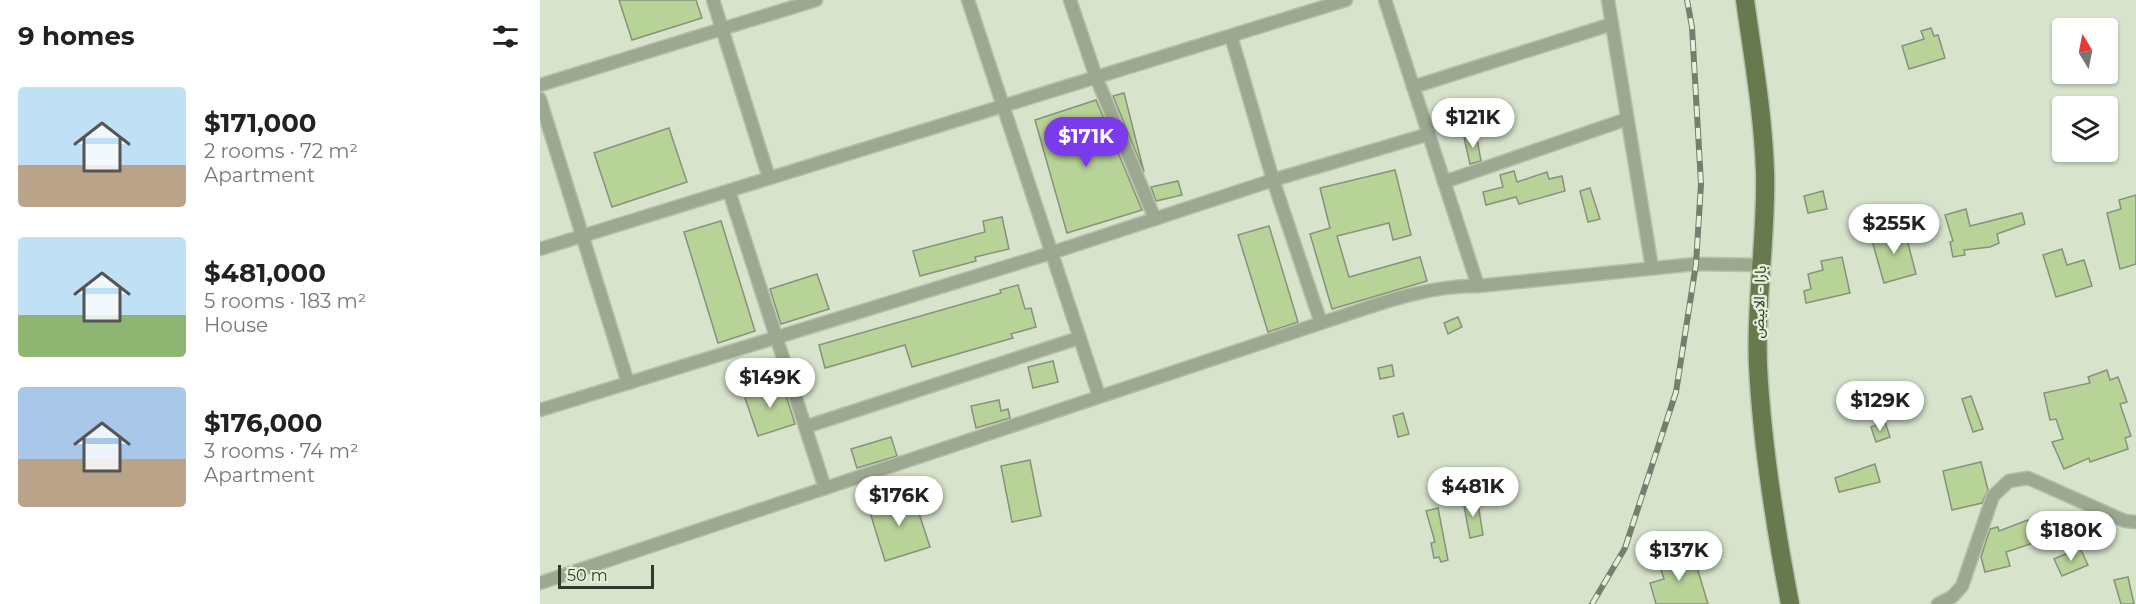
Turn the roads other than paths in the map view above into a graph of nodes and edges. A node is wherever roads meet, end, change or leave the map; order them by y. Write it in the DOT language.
graph roads {
  1 [pos="713,0"];
  2 [pos="816,0"];
  3 [pos="968,0"];
  4 [pos="1070,0"];
  5 [pos="1346,0"];
  6 [pos="1385,0"];
  7 [pos="1608,0"];
  8 [pos="1745,0"];
  9 [pos="1612,24"];
  10 [pos="723,30"];
  11 [pos="1231,36"];
  12 [pos="1096,77"];
  13 [pos="540,85"];
  14 [pos="1413,87"];
  15 [pos="540,99"];
  16 [pos="1001,108"];
  17 [pos="1627,119"];
  18 [pos="1429,134"];
  19 [pos="769,178"];
  20 [pos="1273,180"];
  21 [pos="1443,182"];
  22 [pos="729,191"];
  23 [pos="1155,219"];
  24 [pos="582,236"];
  25 [pos="540,249"];
  26 [pos="1050,253"];
  27 [pos="1761,265"];
  28 [pos="1652,268"];
  29 [pos="1478,286"];
  30 [pos="1321,322"];
  31 [pos="776,336"];
  32 [pos="1078,339"];
  33 [pos="628,383"];
  34 [pos="1099,396"];
  35 [pos="540,410"];
  36 [pos="805,427"];
  37 [pos="825,488"];
  38 [pos="2136,522"];
  39 [pos="540,583"];
  40 [pos="1790,604"];
  41 [pos="1938,604"];
  1 -- 10 [label="street"];
  2 -- 10 [label="street"];
  3 -- 16 [label="street"];
  4 -- 12 [label="street"];
  5 -- 11 [label="street"];
  6 -- 14 [label="street"];
  7 -- 9 [label="street"];
  8 -- 27 [label="main road, بارا - الابيض"];
  9 -- 14 [label="street"];
  9 -- 17 [label="street"];
  10 -- 13 [label="street"];
  10 -- 19 [label="street"];
  11 -- 12 [label="street"];
  11 -- 20 [label="street"];
  12 -- 16 [label="street"];
  12 -- 23 [label="street"];
  14 -- 18 [label="street"];
  15 -- 24 [label="street"];
  16 -- 19 [label="street"];
  16 -- 26 [label="street"];
  17 -- 21 [label="street"];
  17 -- 28 [label="street"];
  18 -- 20 [label="street"];
  18 -- 21 [label="street"];
  19 -- 22 [label="street"];
  20 -- 23 [label="street"];
  20 -- 30 [label="street"];
  21 -- 29 [label="street"];
  22 -- 24 [label="street"];
  22 -- 31 [label="street"];
  23 -- 26 [label="street"];
  24 -- 25 [label="street"];
  24 -- 33 [label="street"];
  26 -- 31 [label="street"];
  26 -- 32 [label="street"];
  27 -- 28 [label="street"];
  27 -- 40 [label="main road, بارا - الابيض"];
  28 -- 29 [label="street"];
  29 -- 30 [label="street"];
  30 -- 34 [label="street"];
  31 -- 33 [label="street"];
  31 -- 36 [label="street"];
  32 -- 34 [label="street"];
  32 -- 36 [label="street"];
  33 -- 35 [label="street"];
  34 -- 37 [label="street"];
  36 -- 37 [label="street"];
  37 -- 39 [label="street"];
  38 -- 41 [label="street"];
}
